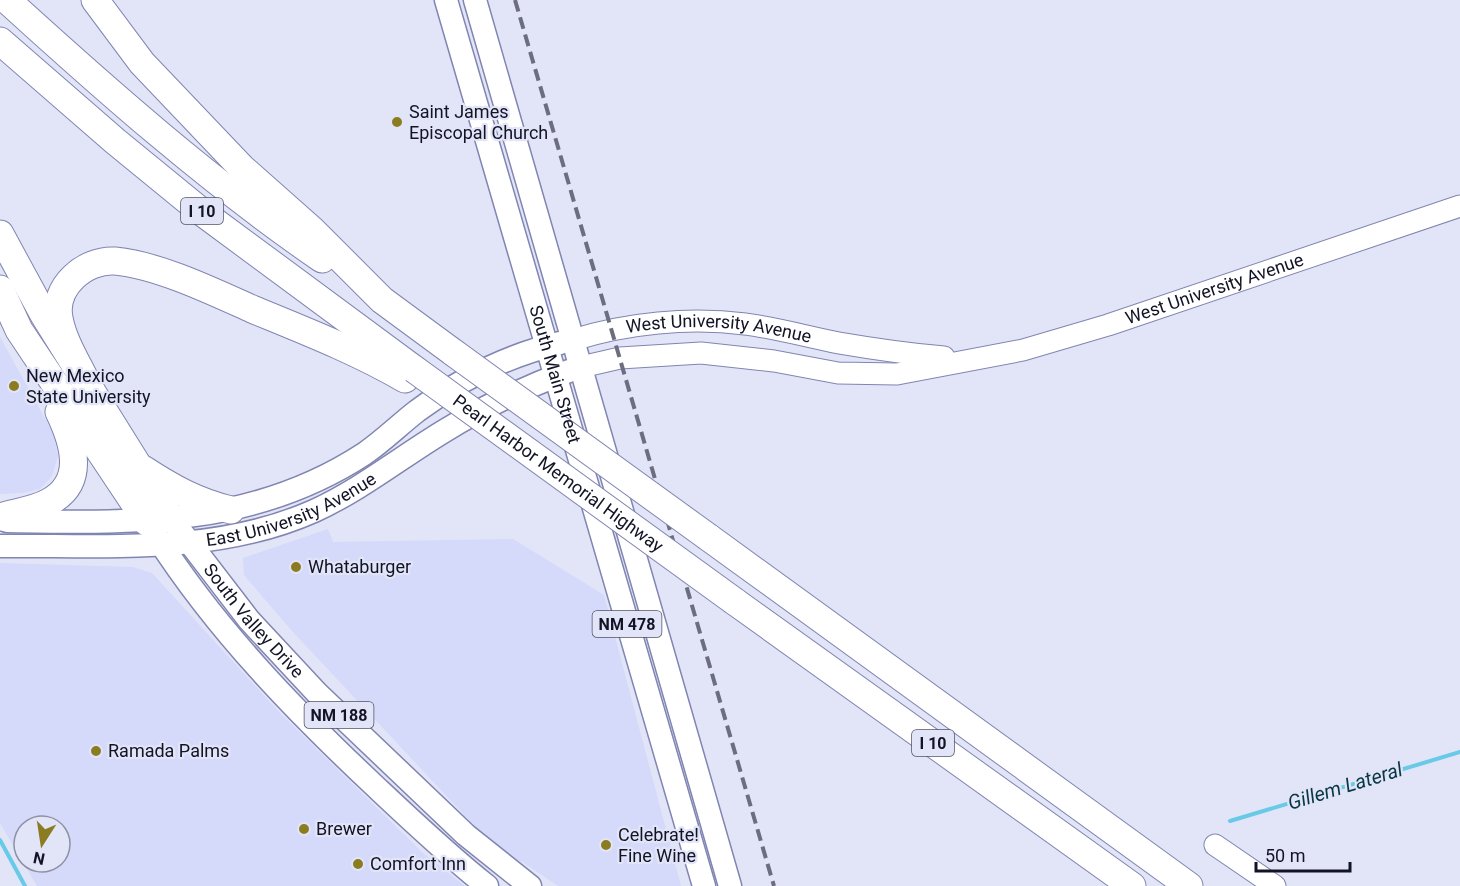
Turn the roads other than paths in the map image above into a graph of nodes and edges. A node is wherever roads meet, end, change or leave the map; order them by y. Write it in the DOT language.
graph roads {
  1 [pos="7,0"];
  2 [pos="94,0"];
  3 [pos="446,0"];
  4 [pos="475,0"];
  5 [pos="0,41"];
  6 [pos="1460,206"];
  7 [pos="0,234"];
  8 [pos="0,289"];
  9 [pos="382,300"];
  10 [pos="20,330"];
  11 [pos="573,340"];
  12 [pos="546,346"];
  13 [pos="965,359"];
  14 [pos="580,367"];
  15 [pos="411,375"];
  16 [pos="555,377"];
  17 [pos="88,385"];
  18 [pos="135,463"];
  19 [pos="231,510"];
  20 [pos="0,519"];
  21 [pos="159,521"];
  22 [pos="192,543"];
  23 [pos="162,545"];
  24 [pos="0,546"];
  25 [pos="1215,845"];
  26 [pos="700,881"];
  27 [pos="487,886"];
  28 [pos="530,886"];
  29 [pos="730,886"];
  30 [pos="1132,886"];
  31 [pos="1189,886"];
  32 [pos="1275,886"];
  1 -- 9 [label="highway, I 10"];
  2 -- 9 [label="highway"];
  3 -- 12 [label="main road, South Main Street / NM 478"];
  4 -- 11 [label="main road, South Main Street / NM 478"];
  5 -- 15 [label="highway, Pearl Harbor Memorial Highway / I 10"];
  6 -- 13 [label="street, West University Avenue"];
  7 -- 17 [label="highway"];
  8 -- 10 [label="highway"];
  9 -- 31 [label="highway, Pearl Harbor Memorial Highway / I 10, bridge"];
  10 -- 20 [label="highway"];
  10 -- 21 [label="highway"];
  11 -- 12 [label="main road, West University Avenue"];
  11 -- 13 [label="street, West University Avenue"];
  11 -- 14 [label="main road, South Main Street / NM 478"];
  12 -- 16 [label="main road, South Main Street / NM 478"];
  12 -- 19 [label="main road, East University Avenue"];
  13 -- 14 [label="street, West University Avenue"];
  14 -- 16 [label="main road, West University Avenue"];
  14 -- 29 [label="main road, South Main Street / NM 478"];
  15 -- 17 [label="highway"];
  15 -- 30 [label="highway, Pearl Harbor Memorial Highway / I 10, bridge"];
  16 -- 22 [label="main road, East University Avenue"];
  16 -- 26 [label="main road, South Main Street / NM 478"];
  17 -- 18 [label="highway"];
  18 -- 19 [label="highway"];
  18 -- 21 [label="highway"];
  19 -- 21 [label="main road, East University Avenue"];
  20 -- 21 [label="main road, East University Avenue"];
  21 -- 22 [label="main road, South Valley Drive / NM 188"];
  21 -- 23 [label="main road, South Valley Drive / NM 188"];
  22 -- 23 [label="main road, East University Avenue"];
  22 -- 28 [label="main road, South Valley Drive / NM 188"];
  23 -- 24 [label="main road, East University Avenue"];
  23 -- 27 [label="main road, South Valley Drive / NM 188"];
  25 -- 32 [label="street"];
}
